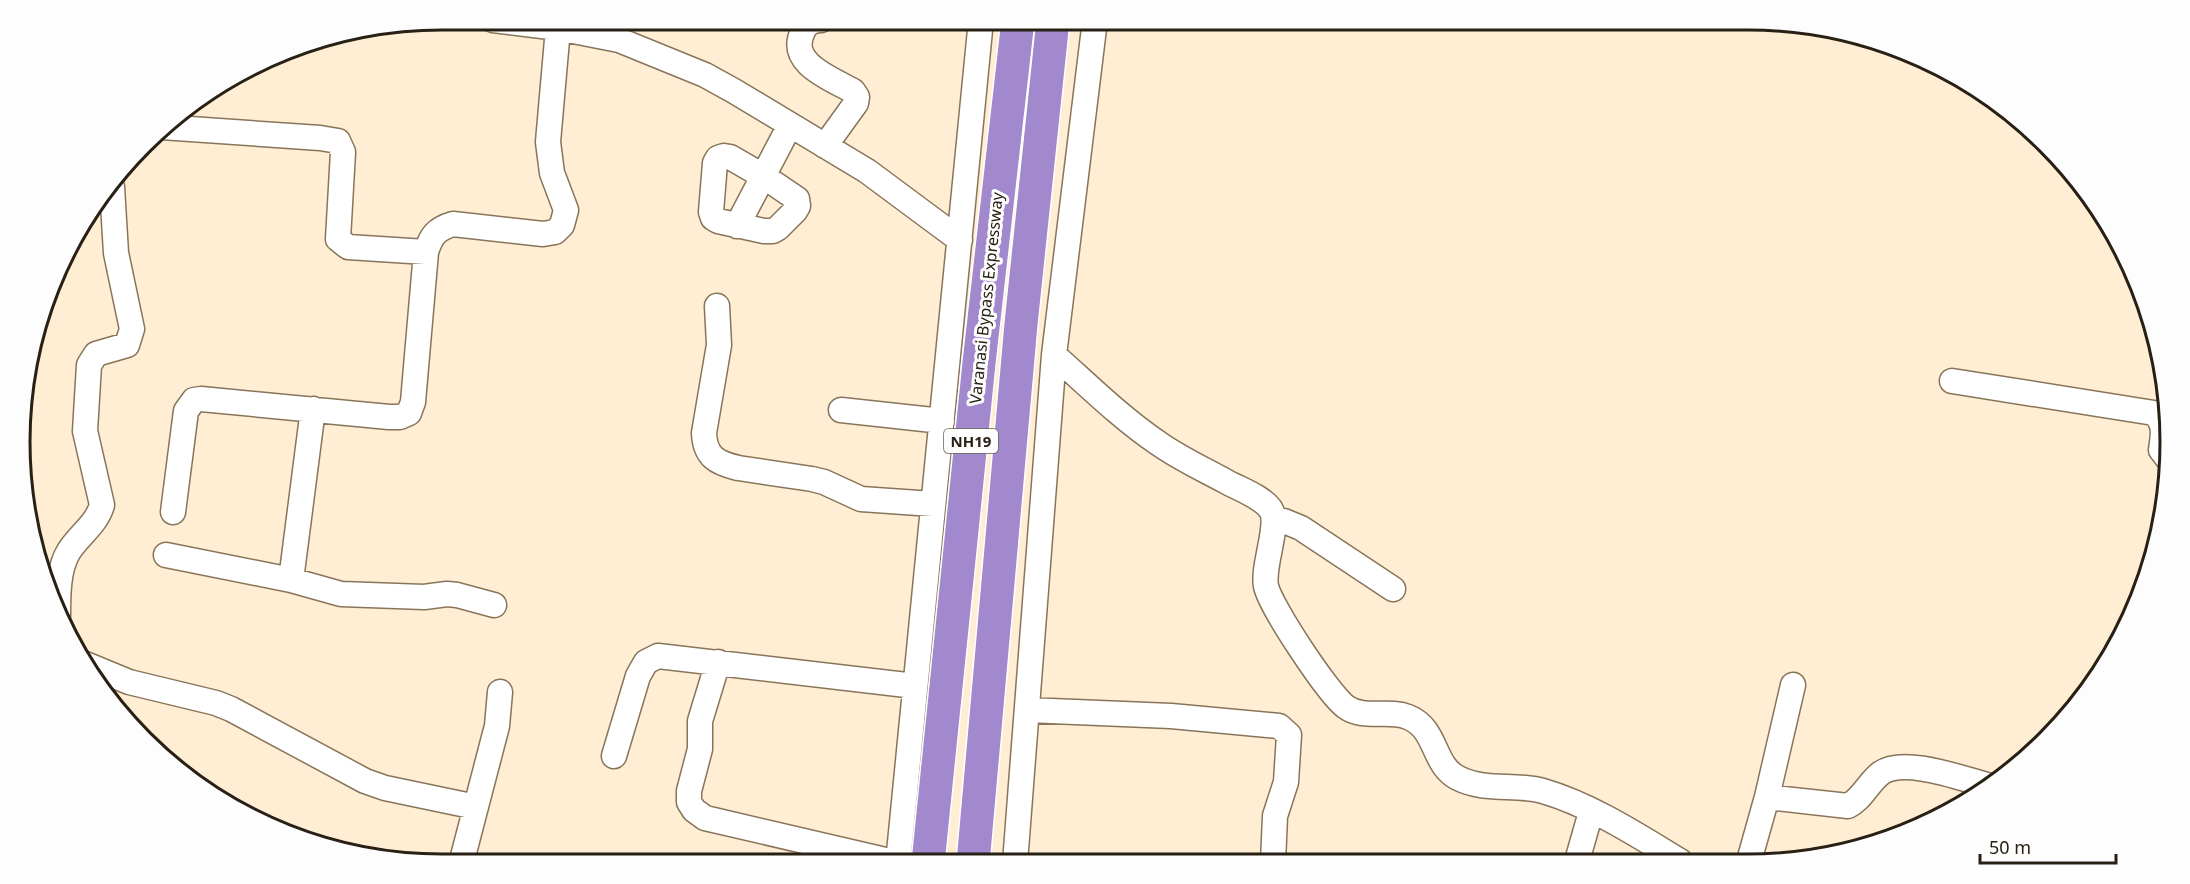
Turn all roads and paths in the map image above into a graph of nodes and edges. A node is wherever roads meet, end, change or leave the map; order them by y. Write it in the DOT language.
graph roads {
  1 [pos="558,30"];
  2 [pos="619,30"];
  3 [pos="803,30"];
  4 [pos="980,30"];
  5 [pos="1017,30"];
  6 [pos="1052,30"];
  7 [pos="1094,30"];
  8 [pos="790,125"];
  9 [pos="175,128"];
  10 [pos="825,146"];
  11 [pos="763,176"];
  12 [pos="112,194"];
  13 [pos="736,226"];
  14 [pos="960,240"];
  15 [pos="426,252"];
  16 [pos="717,306"];
  17 [pos="1054,355"];
  18 [pos="1952,381"];
  19 [pos="313,409"];
  20 [pos="841,410"];
  21 [pos="2159,418"];
  22 [pos="942,421"];
  23 [pos="933,504"];
  24 [pos="173,512"];
  25 [pos="1274,523"];
  26 [pos="166,555"];
  27 [pos="291,580"];
  28 [pos="1393,590"];
  29 [pos="59,594"];
  30 [pos="494,605"];
  31 [pos="718,662"];
  32 [pos="98,669"];
  33 [pos="1793,685"];
  34 [pos="915,686"];
  35 [pos="500,692"];
  36 [pos="1027,710"];
  37 [pos="615,756"];
  38 [pos="1980,783"];
  39 [pos="1767,797"];
  40 [pos="476,807"];
  41 [pos="1591,812"];
  42 [pos="464,854"];
  43 [pos="859,854"];
  44 [pos="899,854"];
  45 [pos="929,854"];
  46 [pos="974,854"];
  47 [pos="1016,854"];
  48 [pos="1273,854"];
  49 [pos="1579,854"];
  50 [pos="1668,854"];
  51 [pos="1751,854"];
  1 -- 15 [label="street"];
  2 -- 8 [label="street"];
  3 -- 10 [label="street"];
  4 -- 14 [label="street"];
  5 -- 45 [label="highway, Varanasi Bypass Expressway / NH19"];
  6 -- 46 [label="highway, NH19"];
  7 -- 17 [label="street"];
  8 -- 10 [label="street"];
  8 -- 11 [label="street"];
  9 -- 15 [label="street"];
  10 -- 14 [label="street"];
  11 -- 13 [label="street"];
  11 -- 13 [label="street"];
  11 -- 13 [label="street"];
  12 -- 29 [label="street"];
  14 -- 22 [label="street"];
  15 -- 19 [label="street"];
  16 -- 23 [label="street"];
  17 -- 25 [label="street"];
  17 -- 36 [label="street"];
  18 -- 21 [label="street"];
  19 -- 24 [label="street"];
  19 -- 27 [label="street"];
  20 -- 22 [label="street"];
  22 -- 23 [label="street"];
  23 -- 34 [label="street"];
  25 -- 28 [label="street"];
  25 -- 41 [label="street"];
  26 -- 27 [label="street"];
  27 -- 30 [label="street"];
  31 -- 34 [label="street"];
  31 -- 37 [label="street"];
  31 -- 43 [label="street"];
  32 -- 40 [label="street"];
  33 -- 39 [label="street"];
  34 -- 44 [label="street"];
  35 -- 40 [label="street"];
  36 -- 47 [label="street"];
  36 -- 48 [label="street"];
  38 -- 39 [label="street"];
  39 -- 51 [label="street"];
  40 -- 42 [label="street"];
  41 -- 49 [label="street"];
  41 -- 50 [label="street"];
}
